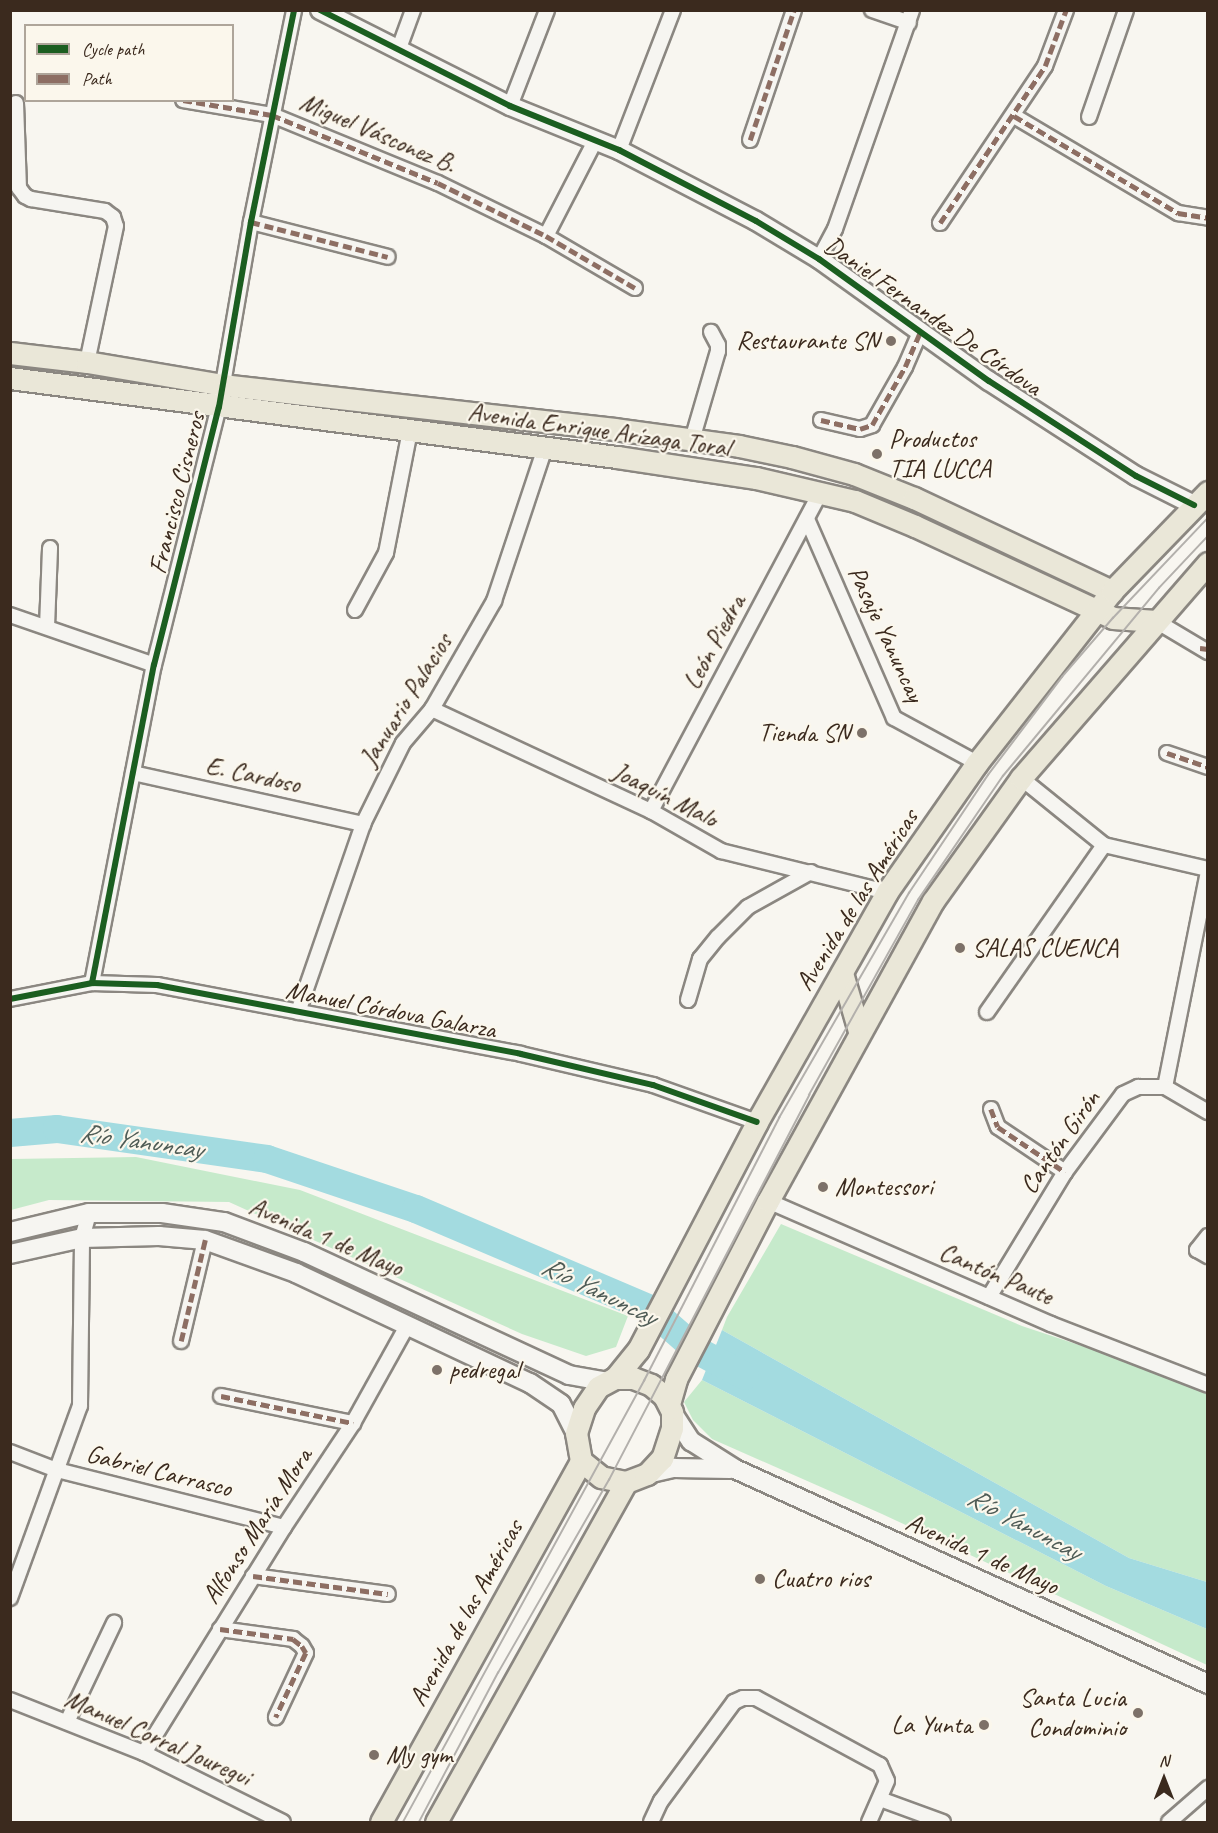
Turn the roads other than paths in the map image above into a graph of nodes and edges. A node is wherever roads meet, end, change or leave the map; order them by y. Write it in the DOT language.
graph roads {
  1 [pos="294,10"];
  2 [pos="320,10"];
  3 [pos="412,10"];
  4 [pos="548,10"];
  5 [pos="673,10"];
  6 [pos="794,10"];
  7 [pos="872,10"];
  8 [pos="1066,10"];
  9 [pos="1126,10"];
  10 [pos="911,17"];
  11 [pos="398,51"];
  12 [pos="195,102"];
  13 [pos="16,103"];
  14 [pos="510,106"];
  15 [pos="272,115"];
  16 [pos="1014,116"];
  17 [pos="1089,117"];
  18 [pos="596,139"];
  19 [pos="750,140"];
  20 [pos="619,150"];
  21 [pos="1208,218"];
  22 [pos="251,222"];
  23 [pos="940,223"];
  24 [pos="546,236"];
  25 [pos="388,257"];
  26 [pos="819,259"];
  27 [pos="635,288"];
  28 [pos="921,330"];
  29 [pos="711,332"];
  30 [pos="10,353"];
  31 [pos="87,362"];
  32 [pos="10,378"];
  33 [pos="223,385"];
  34 [pos="219,407"];
  35 [pos="820,420"];
  36 [pos="410,431"];
  37 [pos="692,440"];
  38 [pos="545,448"];
  39 [pos="819,495"];
  40 [pos="1201,499"];
  41 [pos="807,519"];
  42 [pos="50,548"];
  43 [pos="1208,563"];
  44 [pos="1112,591"];
  45 [pos="355,610"];
  46 [pos="1097,610"];
  47 [pos="10,615"];
  48 [pos="1156,621"];
  49 [pos="47,627"];
  50 [pos="1208,652"];
  51 [pos="154,665"];
  52 [pos="432,709"];
  53 [pos="1167,753"];
  54 [pos="977,763"];
  55 [pos="1208,768"];
  56 [pos="133,773"];
  57 [pos="1021,778"];
  58 [pos="651,811"];
  59 [pos="363,824"];
  60 [pos="1104,845"];
  61 [pos="1208,871"];
  62 [pos="811,872"];
  63 [pos="887,892"];
  64 [pos="842,973"];
  65 [pos="92,983"];
  66 [pos="10,999"];
  67 [pos="688,1000"];
  68 [pos="298,1012"];
  69 [pos="987,1012"];
  70 [pos="859,1031"];
  71 [pos="1165,1087"];
  72 [pos="991,1109"];
  73 [pos="1208,1112"];
  74 [pos="757,1122"];
  75 [pos="1065,1172"];
  76 [pos="768,1201"];
  77 [pos="89,1212"];
  78 [pos="10,1232"];
  79 [pos="1208,1236"];
  80 [pos="82,1238"];
  81 [pos="205,1240"];
  82 [pos="1202,1253"];
  83 [pos="10,1254"];
  84 [pos="989,1297"];
  85 [pos="408,1324"];
  86 [pos="181,1341"];
  87 [pos="611,1380"];
  88 [pos="1208,1384"];
  89 [pos="221,1396"];
  90 [pos="670,1408"];
  91 [pos="353,1423"];
  92 [pos="576,1434"];
  93 [pos="10,1452"];
  94 [pos="581,1461"];
  95 [pos="735,1469"];
  96 [pos="57,1470"];
  97 [pos="647,1474"];
  98 [pos="626,1482"];
  99 [pos="284,1527"];
  100 [pos="253,1576"];
  101 [pos="14,1579"];
  102 [pos="388,1594"];
  103 [pos="10,1598"];
  104 [pos="114,1623"];
  105 [pos="220,1629"];
  106 [pos="1208,1684"];
  107 [pos="10,1700"];
  108 [pos="276,1717"];
  109 [pos="67,1722"];
  110 [pos="144,1753"];
  111 [pos="1208,1788"];
  112 [pos="880,1799"];
  113 [pos="284,1822"];
  114 [pos="381,1822"];
  115 [pos="436,1822"];
  116 [pos="651,1822"];
  117 [pos="869,1822"];
  118 [pos="943,1822"];
  119 [pos="1169,1822"];
  1 -- 15 [label="street, Francisco Cisneros"];
  2 -- 11 [label="main road, Daniel Fernandez De Córdova"];
  3 -- 11 [label="street"];
  4 -- 14 [label="street"];
  5 -- 20 [label="street"];
  6 -- 19 [label="street"];
  7 -- 10 [label="street"];
  8 -- 16 [label="street"];
  9 -- 17 [label="street"];
  10 -- 26 [label="street"];
  11 -- 14 [label="main road, Daniel Fernandez De Córdova"];
  12 -- 15 [label="street, Miguel Vásconez B."];
  13 -- 31 [label="street"];
  14 -- 18 [label="main road, Daniel Fernandez De Córdova"];
  15 -- 22 [label="street, Francisco Cisneros"];
  15 -- 24 [label="street, Miguel Vásconez B."];
  16 -- 21 [label="street"];
  16 -- 23 [label="street"];
  18 -- 20 [label="main road, Daniel Fernandez De Córdova"];
  18 -- 24 [label="street"];
  20 -- 26 [label="main road, Daniel Fernandez De Córdova"];
  22 -- 25 [label="street"];
  22 -- 33 [label="street, Francisco Cisneros"];
  24 -- 27 [label="street, Miguel Vásconez B."];
  26 -- 28 [label="main road, Daniel Fernandez De Córdova"];
  28 -- 35 [label="street"];
  28 -- 40 [label="main road, Daniel Fernandez De Córdova"];
  29 -- 37 [label="street"];
  30 -- 31 [label="main road, Avenida Enrique Arízaga Toral"];
  31 -- 33 [label="main road, Avenida Enrique Arízaga Toral"];
  32 -- 34 [label="main road, Avenida Enrique Arízaga Toral"];
  33 -- 34 [label="street, Francisco Cisneros"];
  33 -- 37 [label="main road, Avenida Enrique Arízaga Toral"];
  34 -- 36 [label="main road, Avenida Enrique Arízaga Toral"];
  34 -- 51 [label="street, Francisco Cisneros"];
  36 -- 38 [label="main road, Avenida Enrique Arízaga Toral"];
  36 -- 45 [label="street"];
  37 -- 44 [label="main road, Avenida Enrique Arízaga Toral"];
  38 -- 39 [label="main road, Avenida Enrique Arízaga Toral"];
  38 -- 52 [label="street, Januario Palacios"];
  39 -- 41 [label="street, León Piedra"];
  39 -- 46 [label="main road, Avenida Enrique Arízaga Toral"];
  40 -- 44 [label="main road, Avenida de las Américas"];
  41 -- 54 [label="street, Pasaje Yanuncay"];
  41 -- 58 [label="street, León Piedra"];
  42 -- 49 [label="street"];
  43 -- 48 [label="main road"];
  44 -- 46 [label="main road, Avenida de las Américas"];
  46 -- 48 [label="main road, Avenida Enrique Arízaga Toral"];
  46 -- 54 [label="main road, Avenida de las Américas"];
  47 -- 49 [label="street"];
  48 -- 50 [label="street"];
  48 -- 57 [label="main road"];
  49 -- 51 [label="street"];
  51 -- 56 [label="street, Francisco Cisneros"];
  52 -- 58 [label="street, Joaquín Malo"];
  52 -- 59 [label="street, Januario Palacios"];
  53 -- 55 [label="street"];
  54 -- 63 [label="main road, Avenida de las Américas"];
  56 -- 59 [label="street, E. Cardoso"];
  56 -- 65 [label="street, Francisco Cisneros"];
  57 -- 60 [label="street"];
  57 -- 70 [label="main road"];
  58 -- 62 [label="street, Joaquín Malo"];
  59 -- 68 [label="street, Januario Palacios"];
  60 -- 61 [label="street"];
  60 -- 69 [label="street"];
  61 -- 71 [label="street"];
  62 -- 63 [label="street, Joaquín Malo"];
  62 -- 67 [label="street"];
  63 -- 64 [label="main road, Avenida de las Américas"];
  64 -- 70 [label="main road"];
  64 -- 74 [label="main road, Avenida de las Américas"];
  65 -- 66 [label="street, Manuel Córdova Galarza"];
  65 -- 68 [label="street, Manuel Córdova Galarza"];
  68 -- 74 [label="street, Manuel Córdova Galarza"];
  70 -- 76 [label="main road"];
  71 -- 73 [label="street"];
  71 -- 75 [label="street, Cantón Girón"];
  72 -- 75 [label="street"];
  74 -- 87 [label="main road, Avenida de las Américas"];
  75 -- 84 [label="street, Cantón Girón"];
  76 -- 84 [label="street, Cantón Paute"];
  76 -- 90 [label="main road"];
  77 -- 78 [label="main road, Avenida 1 de Mayo"];
  77 -- 80 [label="street"];
  77 -- 87 [label="main road, Avenida 1 de Mayo"];
  79 -- 82 [label="street"];
  80 -- 81 [label="main road, Avenida 1 de Mayo"];
  80 -- 83 [label="main road, Avenida 1 de Mayo"];
  80 -- 96 [label="street"];
  81 -- 85 [label="main road, Avenida 1 de Mayo"];
  81 -- 86 [label="street"];
  84 -- 88 [label="street, Cantón Paute"];
  85 -- 91 [label="street, Alfonso María Mora"];
  85 -- 92 [label="main road, Avenida 1 de Mayo"];
  87 -- 90 [label="main road"];
  87 -- 92 [label="main road, Avenida de las Américas"];
  89 -- 91 [label="street"];
  90 -- 95 [label="main road, Avenida 1 de Mayo"];
  90 -- 97 [label="main road"];
  91 -- 99 [label="street, Alfonso María Mora"];
  92 -- 94 [label="main road, Avenida de las Américas"];
  93 -- 96 [label="street, Gabriel Carrasco"];
  94 -- 98 [label="main road"];
  94 -- 114 [label="main road, Avenida de las Américas"];
  95 -- 97 [label="main road, Avenida 1 de Mayo"];
  95 -- 106 [label="main road, Avenida 1 de Mayo"];
  96 -- 99 [label="street, Gabriel Carrasco"];
  96 -- 101 [label="street"];
  97 -- 98 [label="main road"];
  98 -- 115 [label="main road"];
  99 -- 100 [label="street, Alfonso María Mora"];
  100 -- 102 [label="street"];
  100 -- 105 [label="street, Alfonso María Mora"];
  101 -- 103 [label="street"];
  104 -- 109 [label="street"];
  105 -- 108 [label="street"];
  105 -- 110 [label="street, Alfonso María Mora"];
  107 -- 109 [label="street, Manuel Corral Jouregui"];
  109 -- 110 [label="street, Manuel Corral Jouregui"];
  110 -- 113 [label="street, Manuel Corral Jouregui"];
  111 -- 119 [label="street"];
  112 -- 116 [label="street"];
  112 -- 117 [label="street"];
  112 -- 118 [label="street"];
}
